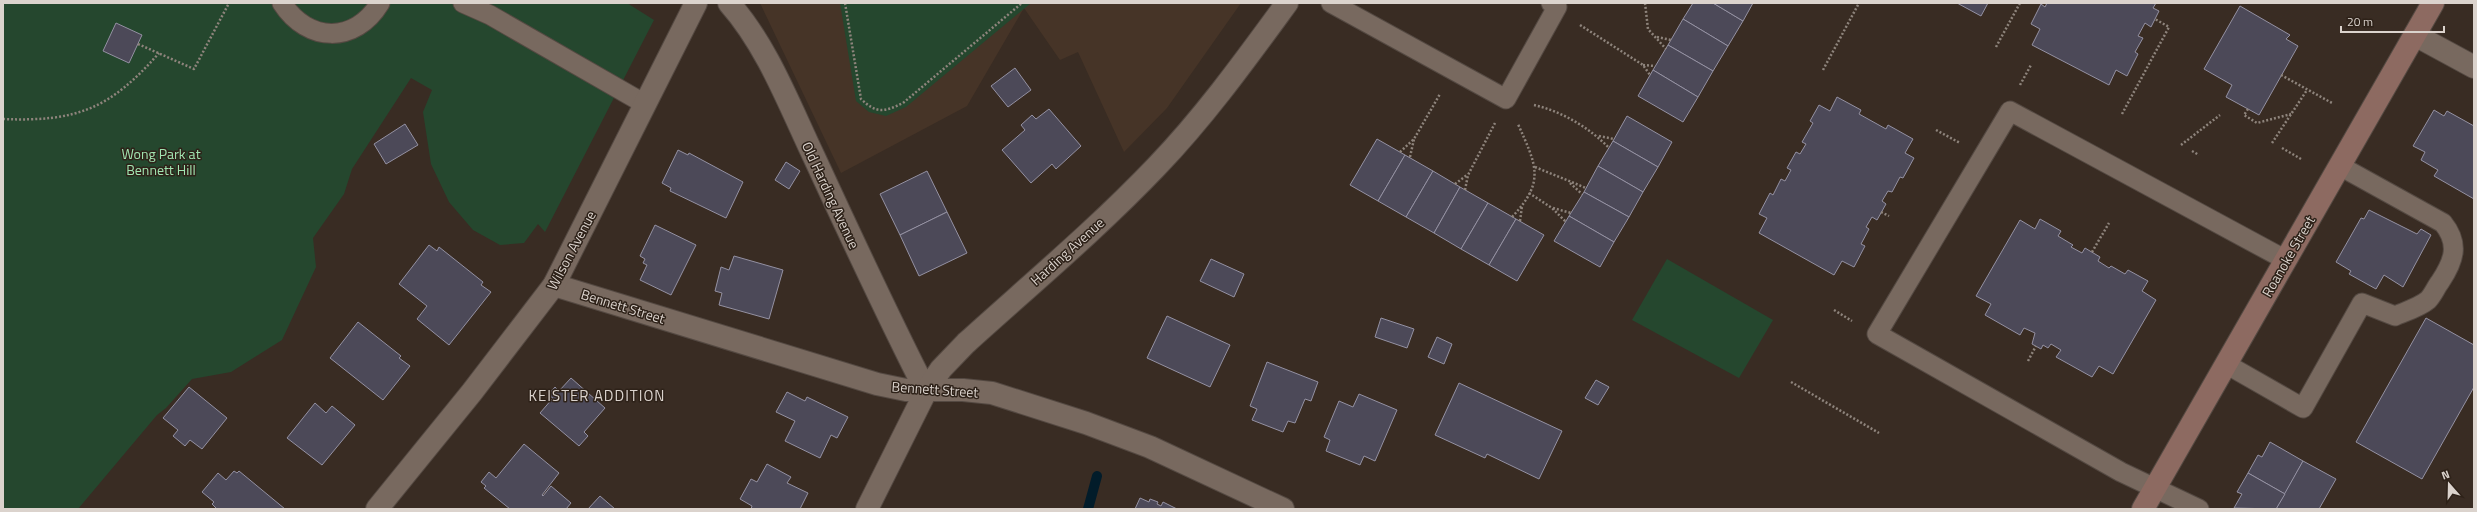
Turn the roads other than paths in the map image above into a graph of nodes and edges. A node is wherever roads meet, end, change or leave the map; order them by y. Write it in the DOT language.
graph roads {
  1 [pos="282,3"];
  2 [pos="380,3"];
  3 [pos="462,3"];
  4 [pos="696,3"];
  5 [pos="729,3"];
  6 [pos="1287,3"];
  7 [pos="1331,3"];
  8 [pos="1551,3"];
  9 [pos="2434,3"];
  10 [pos="2415,35"];
  11 [pos="2474,67"];
  12 [pos="645,104"];
  13 [pos="2340,166"];
  14 [pos="2286,260"];
  15 [pos="554,285"];
  16 [pos="2226,364"];
  17 [pos="926,391"];
  18 [pos="2154,489"];
  19 [pos="377,509"];
  20 [pos="867,509"];
  21 [pos="1283,509"];
  22 [pos="2143,509"];
  23 [pos="2199,509"];
  1 -- 2 [label="lane"];
  3 -- 12 [label="lane"];
  4 -- 12 [label="street, Wilson Avenue"];
  5 -- 17 [label="street, Old Harding Avenue"];
  6 -- 17 [label="street, Harding Avenue"];
  7 -- 8 [label="lane"];
  9 -- 10 [label="main road, Roanoke Street"];
  10 -- 11 [label="street"];
  10 -- 13 [label="main road, Roanoke Street"];
  12 -- 15 [label="street, Wilson Avenue"];
  13 -- 14 [label="main road, Roanoke Street"];
  13 -- 16 [label="lane"];
  14 -- 16 [label="main road, Roanoke Street"];
  14 -- 18 [label="lane"];
  15 -- 17 [label="street, Bennett Street"];
  15 -- 19 [label="street, Wilson Avenue"];
  16 -- 18 [label="main road, Roanoke Street"];
  17 -- 20 [label="street, Harding Avenue"];
  17 -- 21 [label="street, Bennett Street"];
  18 -- 22 [label="main road, Roanoke Street"];
  18 -- 23 [label="lane"];
}
